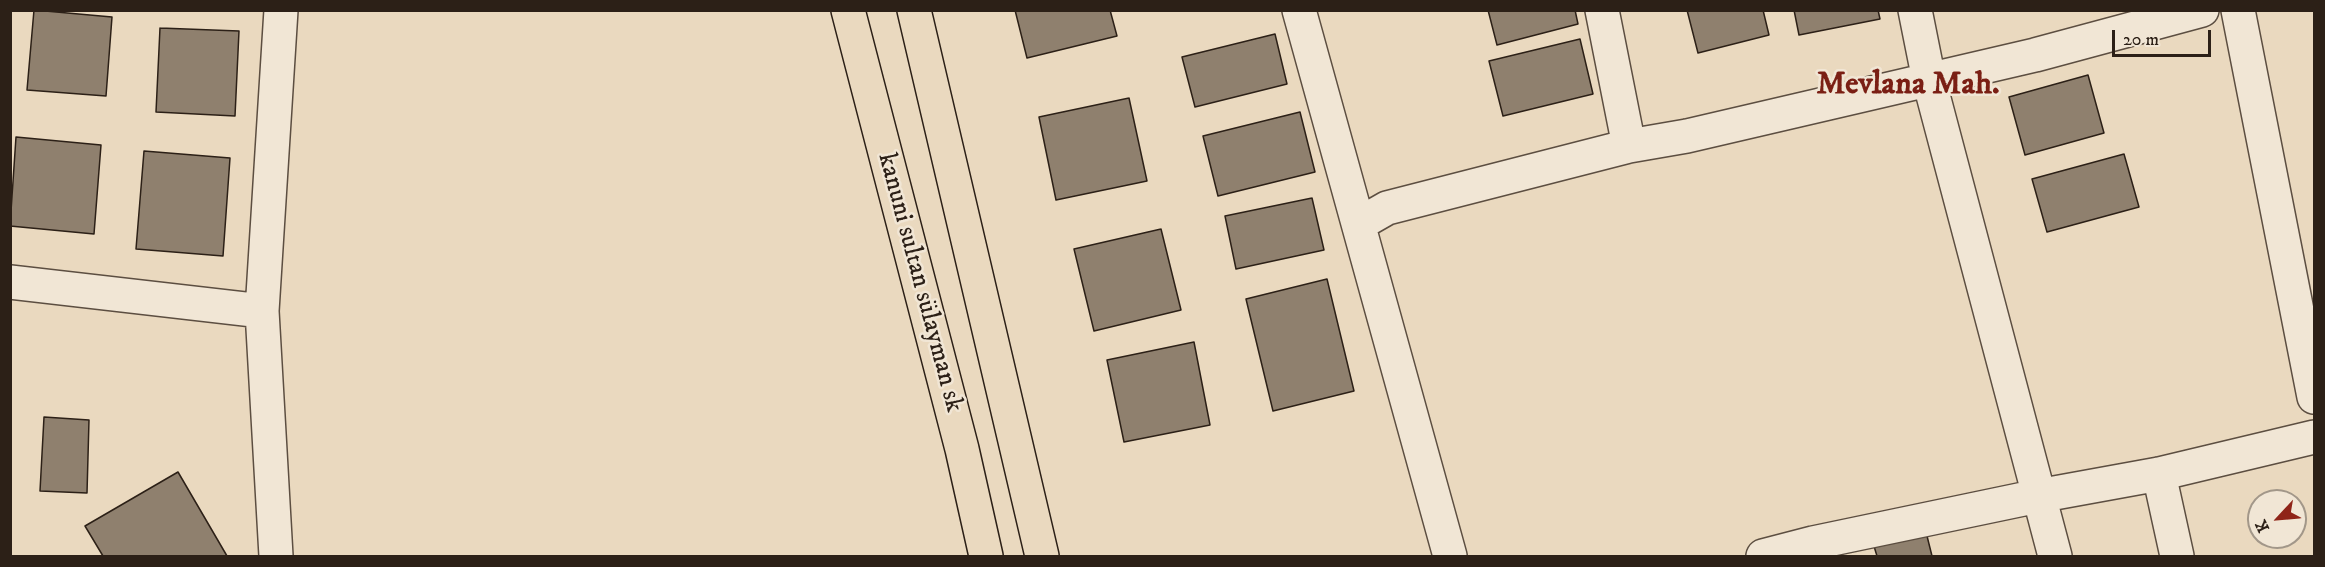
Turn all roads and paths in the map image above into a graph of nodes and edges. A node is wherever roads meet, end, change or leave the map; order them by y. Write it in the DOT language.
graph roads {
  1 [pos="848,10"];
  2 [pos="914,10"];
  3 [pos="1299,10"];
  4 [pos="1602,10"];
  5 [pos="1915,10"];
  6 [pos="2202,10"];
  7 [pos="2238,10"];
  8 [pos="274,11"];
  9 [pos="1929,80"];
  10 [pos="1629,146"];
  11 [pos="1359,224"];
  12 [pos="10,282"];
  13 [pos="262,312"];
  14 [pos="2314,397"];
  15 [pos="2314,437"];
  16 [pos="2159,474"];
  17 [pos="2038,496"];
  18 [pos="276,556"];
  19 [pos="986,556"];
  20 [pos="1042,556"];
  21 [pos="1450,556"];
  22 [pos="1763,556"];
  23 [pos="2055,556"];
  24 [pos="2176,556"];
  1 -- 19 [label="main road, kanuni sultan sülayman sk"];
  2 -- 20 [label="main road"];
  3 -- 11 [label="street"];
  4 -- 10 [label="street"];
  5 -- 9 [label="street"];
  6 -- 9 [label="street"];
  7 -- 14 [label="street"];
  8 -- 13 [label="street"];
  9 -- 10 [label="street"];
  9 -- 17 [label="street"];
  10 -- 11 [label="street"];
  11 -- 21 [label="street"];
  12 -- 13 [label="street"];
  13 -- 18 [label="street"];
  15 -- 16 [label="street"];
  16 -- 17 [label="street"];
  16 -- 24 [label="street"];
  17 -- 22 [label="street"];
  17 -- 23 [label="street"];
}
